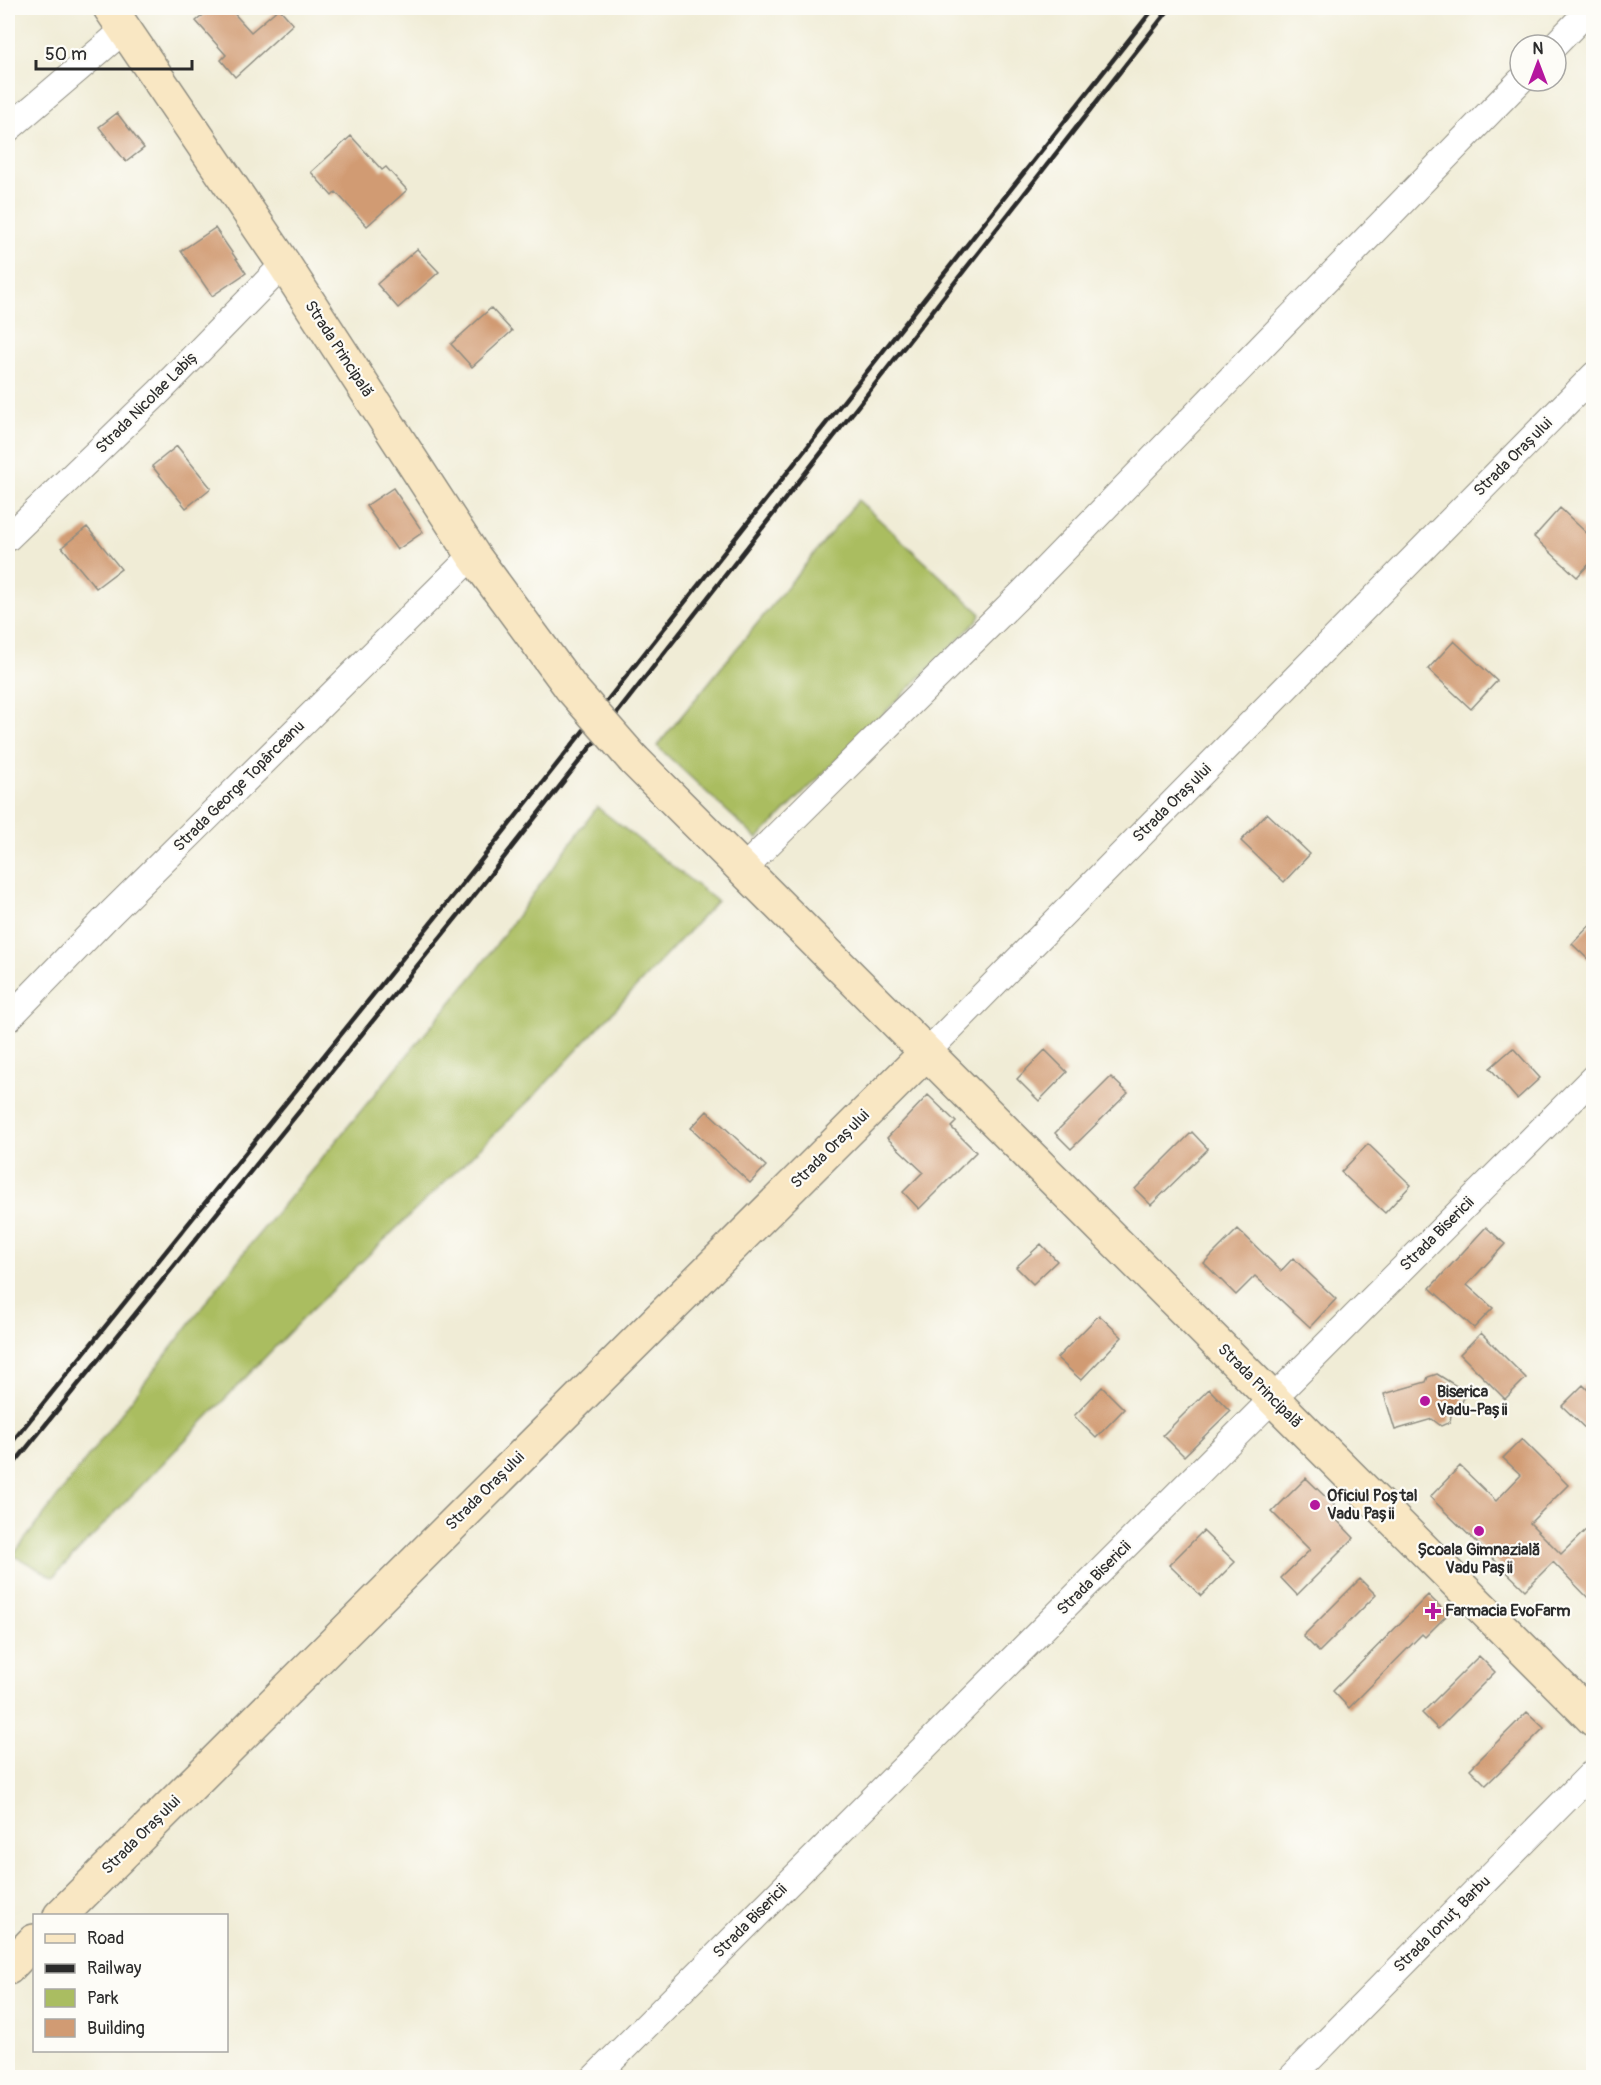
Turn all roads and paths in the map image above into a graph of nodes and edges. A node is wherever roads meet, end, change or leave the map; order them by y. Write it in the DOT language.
graph roads {
  1 [pos="1591,8"];
  2 [pos="117,18"];
  3 [pos="1567,33"];
  4 [pos="1508,93"];
  5 [pos="8,129"];
  6 [pos="284,264"];
  7 [pos="1593,375"];
  8 [pos="8,538"];
  9 [pos="473,555"];
  10 [pos="743,869"];
  11 [pos="8,1019"];
  12 [pos="926,1053"];
  13 [pos="1593,1077"];
  14 [pos="1273,1399"];
  15 [pos="1593,1720"];
  16 [pos="1593,1771"];
  17 [pos="62,1914"];
  18 [pos="33,1942"];
  19 [pos="8,1968"];
  20 [pos="594,2078"];
  21 [pos="1291,2078"];
  1 -- 3 [label="street"];
  2 -- 5 [label="street"];
  2 -- 6 [label="main road, Strada Principală"];
  4 -- 10 [label="street"];
  6 -- 8 [label="street, Strada Nicolae Labiș"];
  6 -- 9 [label="main road, Strada Principală"];
  7 -- 12 [label="street, Strada Orașului"];
  9 -- 10 [label="main road, Strada Principală, bridge"];
  9 -- 11 [label="street, Strada George Topârceanu"];
  10 -- 12 [label="main road, Strada Principală"];
  12 -- 14 [label="main road, Strada Principală"];
  12 -- 17 [label="main road, Strada Orașului"];
  13 -- 14 [label="street, Strada Bisericii"];
  14 -- 15 [label="main road, Strada Principală"];
  14 -- 20 [label="street, Strada Bisericii"];
  16 -- 21 [label="street, Strada Ionuț Barbu"];
  18 -- 19 [label="main road"];
}
